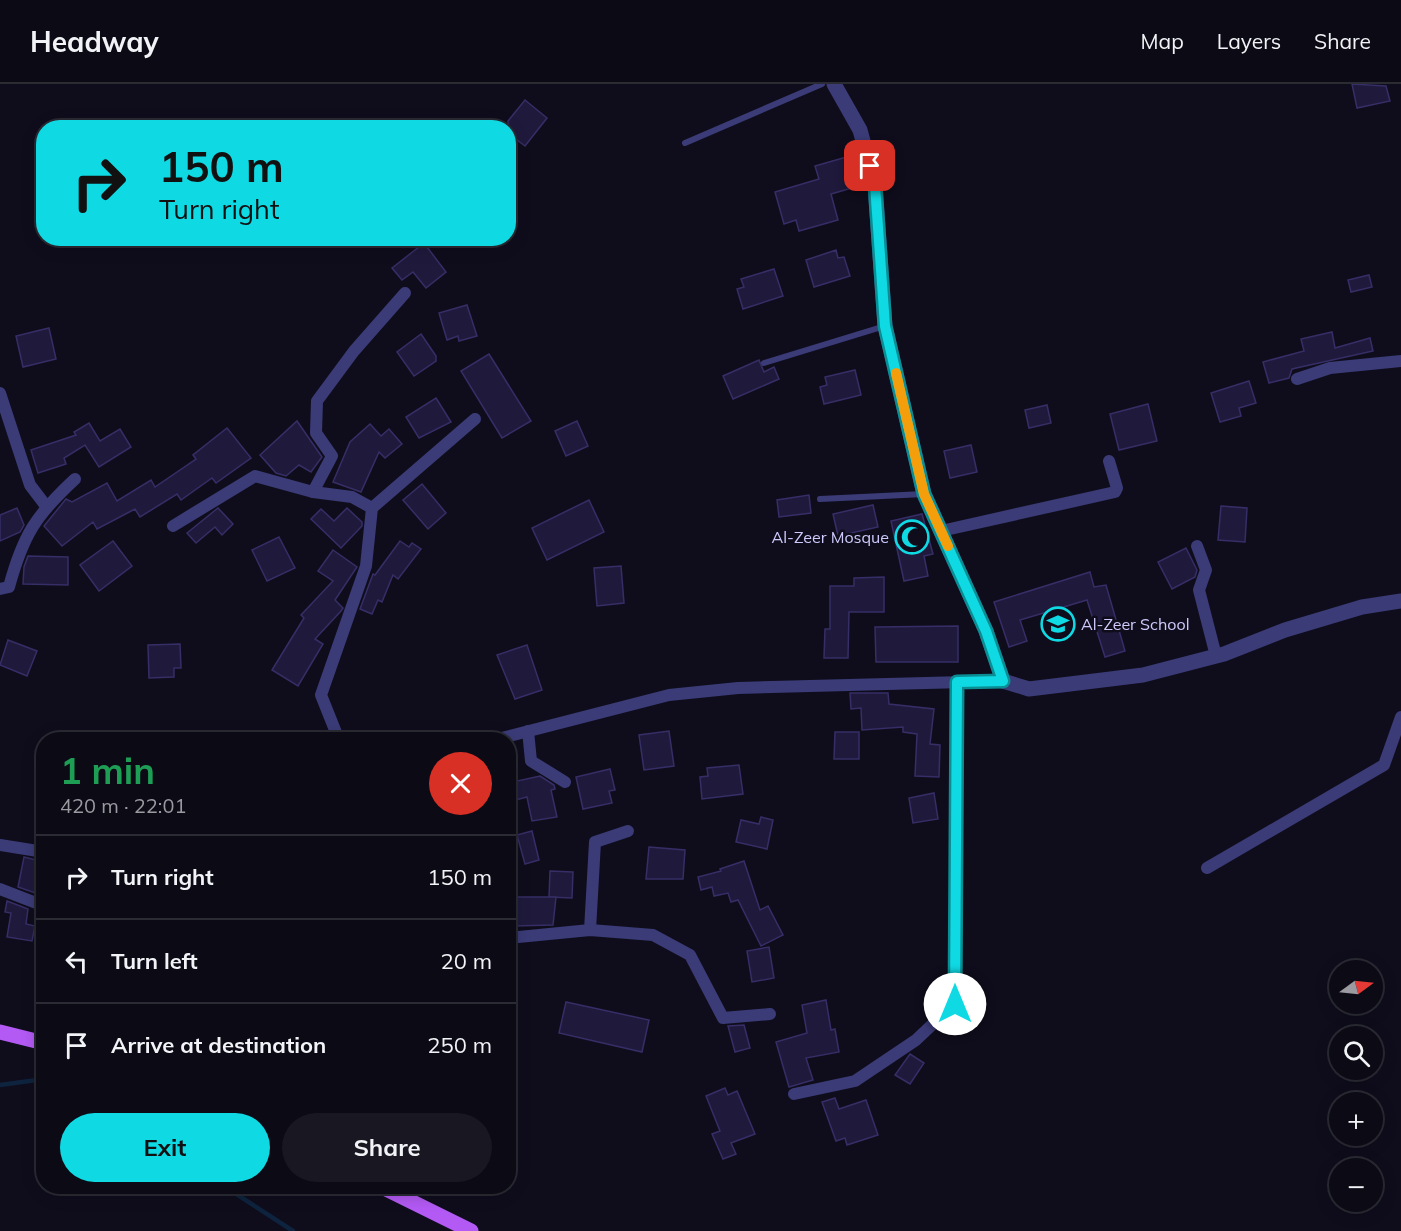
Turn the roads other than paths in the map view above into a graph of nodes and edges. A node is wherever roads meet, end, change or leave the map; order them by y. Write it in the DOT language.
graph roads {
  1 [pos="822,84"];
  2 [pos="834,84"];
  3 [pos="685,143"];
  4 [pos="405,292"];
  5 [pos="885,326"];
  6 [pos="1401,361"];
  7 [pos="764,363"];
  8 [pos="1297,379"];
  9 [pos="0,393"];
  10 [pos="475,419"];
  11 [pos="1109,461"];
  12 [pos="75,479"];
  13 [pos="313,492"];
  14 [pos="924,494"];
  15 [pos="820,499"];
  16 [pos="46,506"];
  17 [pos="372,508"];
  18 [pos="173,526"];
  19 [pos="941,531"];
  20 [pos="1197,546"];
  21 [pos="0,589"];
  22 [pos="1401,601"];
  23 [pos="1216,656"];
  24 [pos="1003,681"];
  25 [pos="957,682"];
  26 [pos="1401,717"];
  27 [pos="528,731"];
  28 [pos="336,732"];
  29 [pos="516,734"];
  30 [pos="565,782"];
  31 [pos="628,831"];
  32 [pos="0,845"];
  33 [pos="36,851"];
  34 [pos="1207,868"];
  35 [pos="0,889"];
  36 [pos="36,903"];
  37 [pos="590,930"];
  38 [pos="516,937"];
  39 [pos="771,1014"];
  40 [pos="0,1032"];
  41 [pos="36,1041"];
  42 [pos="794,1094"];
  43 [pos="396,1194"];
  44 [pos="471,1231"];
  1 -- 3 [label="lane"];
  2 -- 5 [label="street"];
  4 -- 13 [label="street"];
  5 -- 7 [label="lane"];
  5 -- 14 [label="street"];
  6 -- 8 [label="street"];
  9 -- 16 [label="street"];
  10 -- 17 [label="street"];
  11 -- 19 [label="street"];
  12 -- 16 [label="street"];
  13 -- 17 [label="street"];
  13 -- 18 [label="street"];
  14 -- 15 [label="lane"];
  14 -- 19 [label="street"];
  16 -- 21 [label="street"];
  17 -- 28 [label="street"];
  19 -- 24 [label="street"];
  20 -- 23 [label="street"];
  22 -- 23 [label="street"];
  23 -- 24 [label="street"];
  24 -- 25 [label="street"];
  25 -- 27 [label="street"];
  25 -- 42 [label="street"];
  26 -- 34 [label="street"];
  27 -- 29 [label="street"];
  27 -- 30 [label="street"];
  31 -- 37 [label="street"];
  32 -- 33 [label="street"];
  35 -- 36 [label="street"];
  37 -- 38 [label="street"];
  37 -- 39 [label="street"];
  40 -- 41 [label="main road"];
  43 -- 44 [label="main road"];
}
